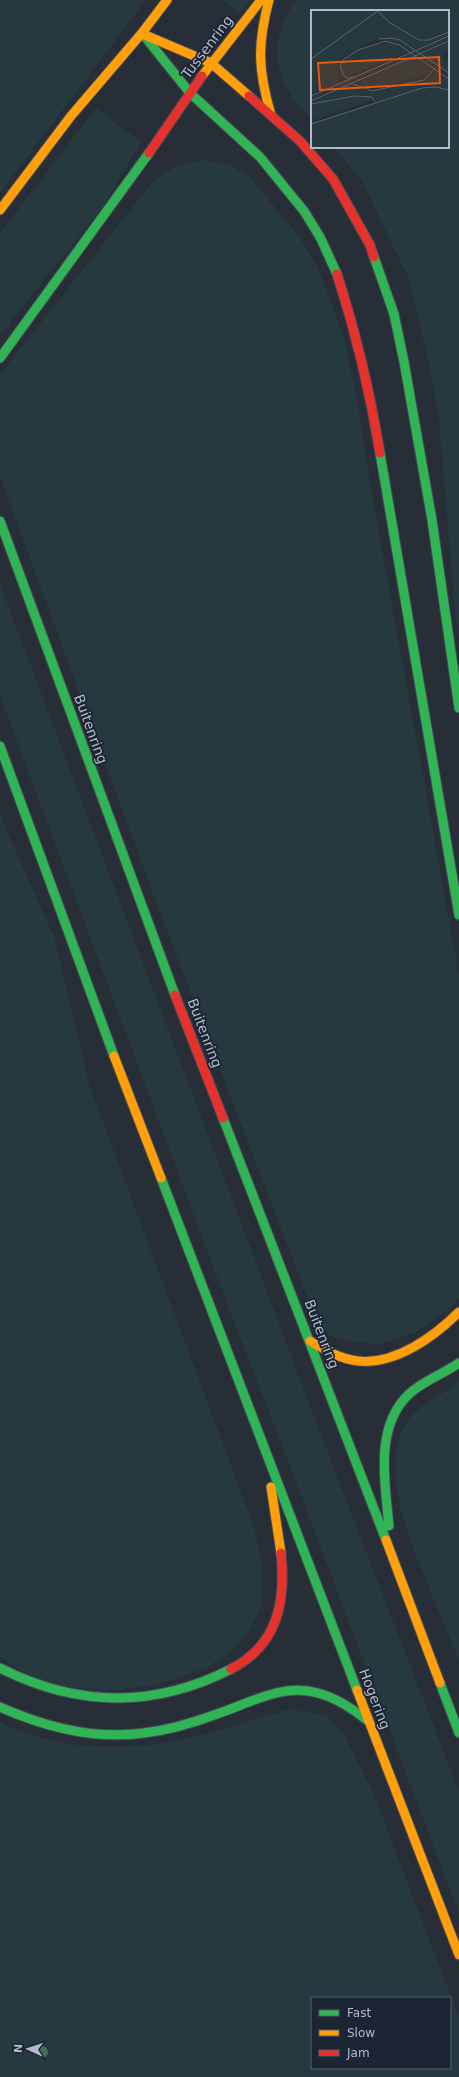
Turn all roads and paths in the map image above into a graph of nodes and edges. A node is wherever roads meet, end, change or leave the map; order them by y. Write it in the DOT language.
graph roads {
  1 [pos="167,0"];
  2 [pos="261,0"];
  3 [pos="269,0"];
  4 [pos="142,34"];
  5 [pos="211,63"];
  6 [pos="190,93"];
  7 [pos="271,115"];
  8 [pos="0,210"];
  9 [pos="0,358"];
  10 [pos="0,521"];
  11 [pos="459,708"];
  12 [pos="0,746"];
  13 [pos="459,916"];
  14 [pos="459,1312"];
  15 [pos="310,1342"];
  16 [pos="459,1363"];
  17 [pos="267,1452"];
  18 [pos="391,1552"];
  19 [pos="0,1668"];
  20 [pos="0,1707"];
  21 [pos="368,1721"];
  22 [pos="459,1733"];
  23 [pos="459,1955"];
  1 -- 4 [label="highway"];
  2 -- 5 [label="highway, Tussenring"];
  3 -- 7 [label="highway"];
  4 -- 5 [label="highway"];
  4 -- 6 [label="highway"];
  4 -- 8 [label="highway"];
  5 -- 6 [label="highway, Tussenring"];
  5 -- 7 [label="highway"];
  6 -- 9 [label="highway, Tussenring"];
  6 -- 13 [label="highway"];
  7 -- 11 [label="highway"];
  10 -- 15 [label="highway, Buitenring"];
  12 -- 17 [label="highway"];
  14 -- 15 [label="highway"];
  15 -- 18 [label="highway, Buitenring"];
  16 -- 18 [label="highway"];
  17 -- 19 [label="highway"];
  17 -- 21 [label="highway, Hogering"];
  18 -- 22 [label="highway"];
  20 -- 21 [label="highway"];
  21 -- 23 [label="highway, Hogering"];
}
